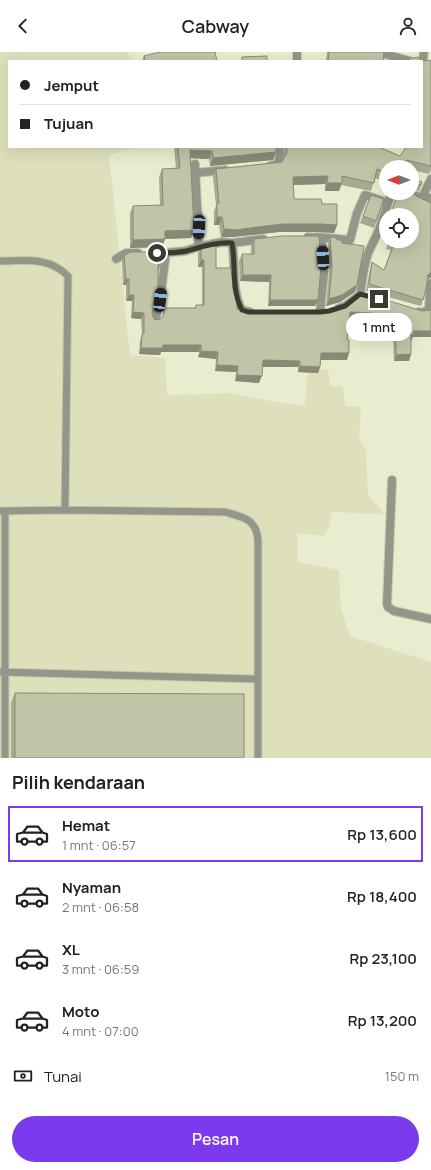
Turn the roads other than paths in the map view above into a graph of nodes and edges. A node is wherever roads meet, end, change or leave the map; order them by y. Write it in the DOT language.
graph roads {
  1 [pos="377,52"];
  2 [pos="406,60"];
  3 [pos="279,148"];
  4 [pos="195,164"];
  5 [pos="263,167"];
  6 [pos="233,170"];
  7 [pos="195,173"];
  8 [pos="431,179"];
  9 [pos="419,197"];
  10 [pos="422,198"];
  11 [pos="431,198"];
  12 [pos="389,200"];
  13 [pos="388,203"];
  14 [pos="316,237"];
  15 [pos="271,238"];
  16 [pos="298,238"];
  17 [pos="232,243"];
  18 [pos="198,247"];
  19 [pos="166,253"];
  20 [pos="116,259"];
  21 [pos="0,261"];
  22 [pos="431,282"];
  23 [pos="430,307"];
  24 [pos="409,308"];
  25 [pos="255,312"];
  26 [pos="155,322"];
  27 [pos="392,480"];
  28 [pos="65,510"];
  29 [pos="2,511"];
  30 [pos="431,619"];
  31 [pos="2,672"];
  32 [pos="258,679"];
  33 [pos="5,758"];
  34 [pos="258,758"];
  1 -- 2 [label="street"];
  3 -- 5 [label="street"];
  4 -- 7 [label="street"];
  6 -- 7 [label="street"];
  7 -- 18 [label="street"];
  8 -- 10 [label="street"];
  9 -- 10 [label="street"];
  10 -- 11 [label="street"];
  12 -- 13 [label="street"];
  13 -- 14 [label="street"];
  13 -- 14 [label="street"];
  14 -- 16 [label="street"];
  15 -- 17 [label="street"];
  17 -- 18 [label="street"];
  17 -- 25 [label="street"];
  18 -- 19 [label="street"];
  19 -- 20 [label="street"];
  19 -- 26 [label="street"];
  21 -- 28 [label="lane"];
  22 -- 23 [label="street"];
  23 -- 24 [label="street"];
  27 -- 30 [label="street"];
  28 -- 29 [label="lane"];
  28 -- 32 [label="lane"];
  29 -- 31 [label="lane"];
  31 -- 32 [label="lane"];
  31 -- 33 [label="lane"];
  32 -- 34 [label="lane"];
}
